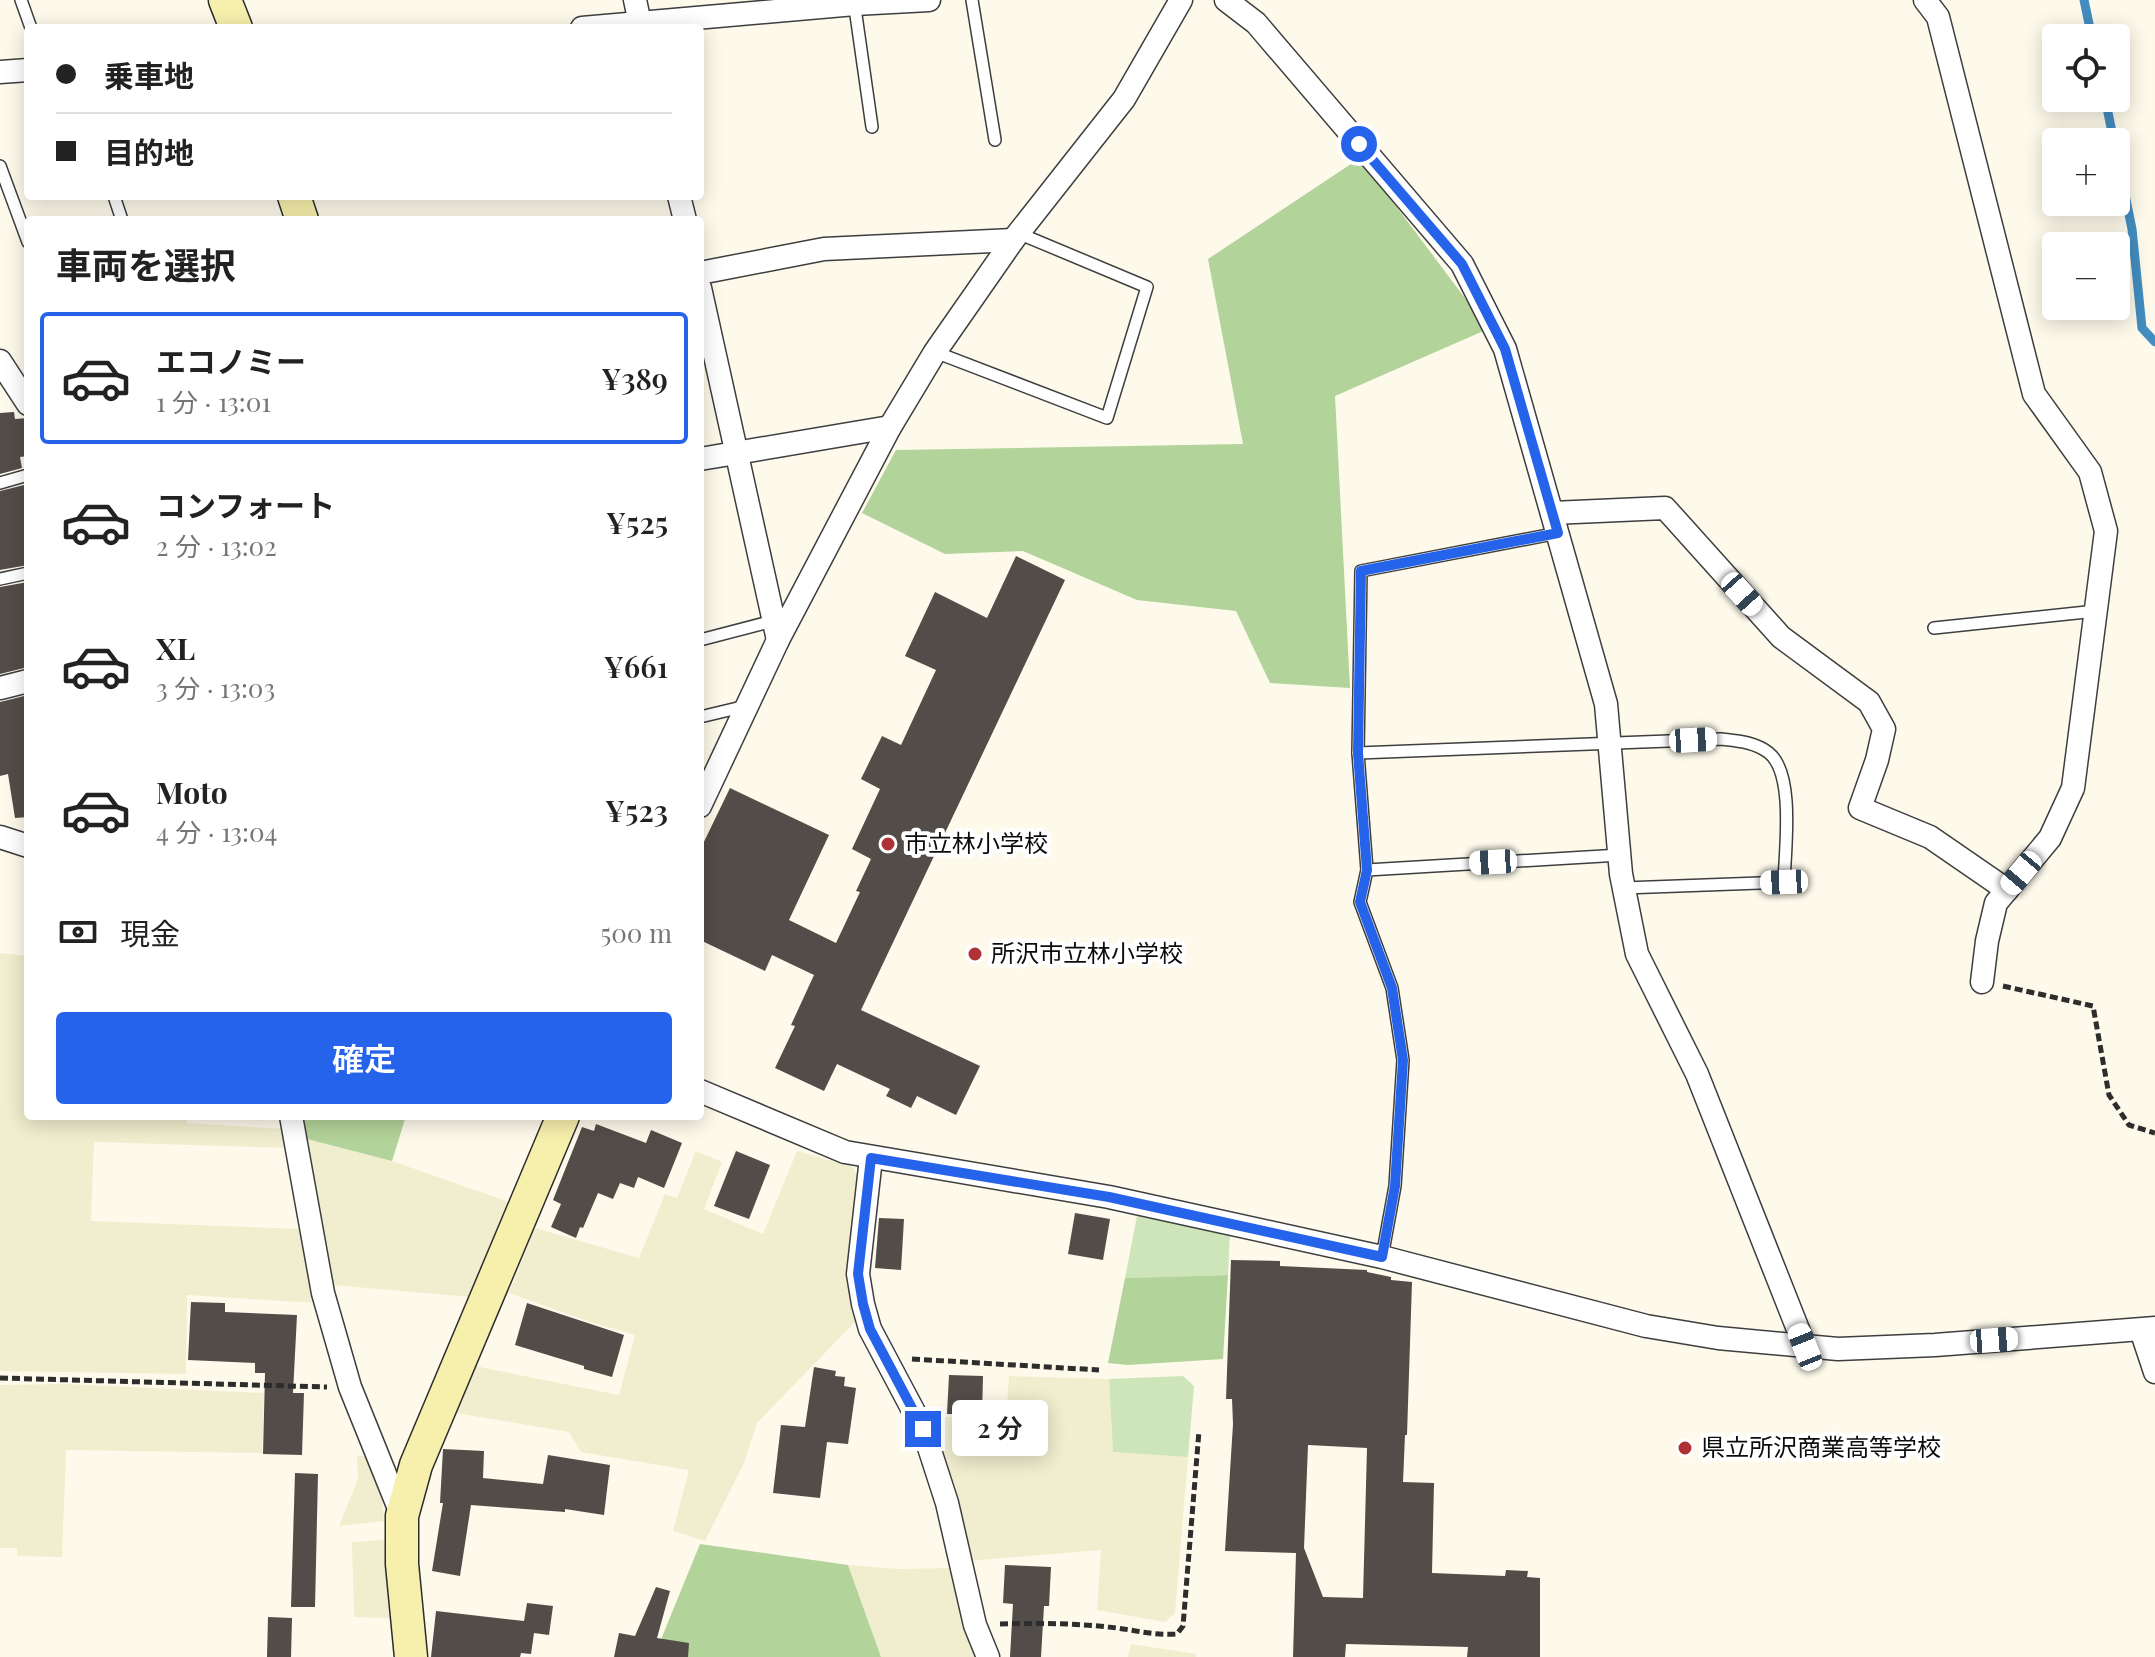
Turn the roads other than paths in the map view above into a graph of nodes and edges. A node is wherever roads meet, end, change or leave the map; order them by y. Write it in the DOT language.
graph roads {
  1 [pos="21,0"];
  2 [pos="225,0"];
  3 [pos="929,0"];
  4 [pos="972,0"];
  5 [pos="1181,0"];
  6 [pos="1226,0"];
  7 [pos="1925,0"];
  8 [pos="854,2"];
  9 [pos="639,17"];
  10 [pos="30,24"];
  11 [pos="234,24"];
  12 [pos="603,24"];
  13 [pos="24,70"];
  14 [pos="0,72"];
  15 [pos="872,127"];
  16 [pos="995,140"];
  17 [pos="0,166"];
  18 [pos="24,231"];
  19 [pos="1015,236"];
  20 [pos="704,272"];
  21 [pos="704,306"];
  22 [pos="935,352"];
  23 [pos="0,361"];
  24 [pos="21,380"];
  25 [pos="890,427"];
  26 [pos="737,453"];
  27 [pos="704,458"];
  28 [pos="24,476"];
  29 [pos="0,483"];
  30 [pos="1555,523"];
  31 [pos="24,574"];
  32 [pos="0,579"];
  33 [pos="2096,611"];
  34 [pos="1934,628"];
  35 [pos="776,630"];
  36 [pos="704,639"];
  37 [pos="24,682"];
  38 [pos="0,688"];
  39 [pos="749,705"];
  40 [pos="704,716"];
  41 [pos="1610,744"];
  42 [pos="1358,753"];
  43 [pos="704,798"];
  44 [pos="2,834"];
  45 [pos="24,844"];
  46 [pos="1620,855"];
  47 [pos="1367,870"];
  48 [pos="1624,888"];
  49 [pos="2007,890"];
  50 [pos="1982,982"];
  51 [pos="704,1093"];
  52 [pos="292,1120"];
  53 [pos="561,1120"];
  54 [pos="871,1158"];
  55 [pos="1382,1257"];
  56 [pos="2148,1329"];
  57 [pos="1805,1347"];
  58 [pos="2155,1372"];
  59 [pos="402,1516"];
  60 [pos="411,1657"];
  61 [pos="988,1657"];
  1 -- 10 [label="lane"];
  2 -- 11 [label="street"];
  3 -- 8 [label="street"];
  4 -- 16 [label="lane"];
  5 -- 19 [label="street"];
  6 -- 30 [label="street"];
  7 -- 33 [label="street"];
  8 -- 9 [label="street"];
  8 -- 15 [label="lane"];
  9 -- 12 [label="street"];
  13 -- 14 [label="street"];
  17 -- 18 [label="lane"];
  19 -- 20 [label="street"];
  19 -- 22 [label="street"];
  19 -- 22 [label="lane"];
  21 -- 26 [label="street"];
  22 -- 25 [label="street"];
  23 -- 24 [label="street"];
  25 -- 26 [label="street"];
  25 -- 35 [label="street"];
  26 -- 27 [label="street"];
  26 -- 35 [label="street"];
  28 -- 29 [label="lane"];
  30 -- 41 [label="street"];
  30 -- 42 [label="lane"];
  30 -- 49 [label="street"];
  31 -- 32 [label="lane"];
  33 -- 34 [label="lane"];
  33 -- 49 [label="street"];
  35 -- 36 [label="lane"];
  35 -- 39 [label="street"];
  37 -- 38 [label="street"];
  39 -- 40 [label="lane"];
  39 -- 43 [label="street"];
  41 -- 42 [label="lane"];
  41 -- 46 [label="street"];
  41 -- 48 [label="lane"];
  42 -- 47 [label="lane"];
  44 -- 45 [label="street"];
  46 -- 47 [label="lane"];
  46 -- 48 [label="street"];
  47 -- 55 [label="lane"];
  48 -- 57 [label="street"];
  49 -- 50 [label="street"];
  51 -- 54 [label="street"];
  52 -- 59 [label="street"];
  53 -- 59 [label="street"];
  54 -- 55 [label="street"];
  54 -- 61 [label="street"];
  55 -- 57 [label="street"];
  56 -- 57 [label="street"];
  56 -- 58 [label="street"];
  59 -- 60 [label="street"];
}
